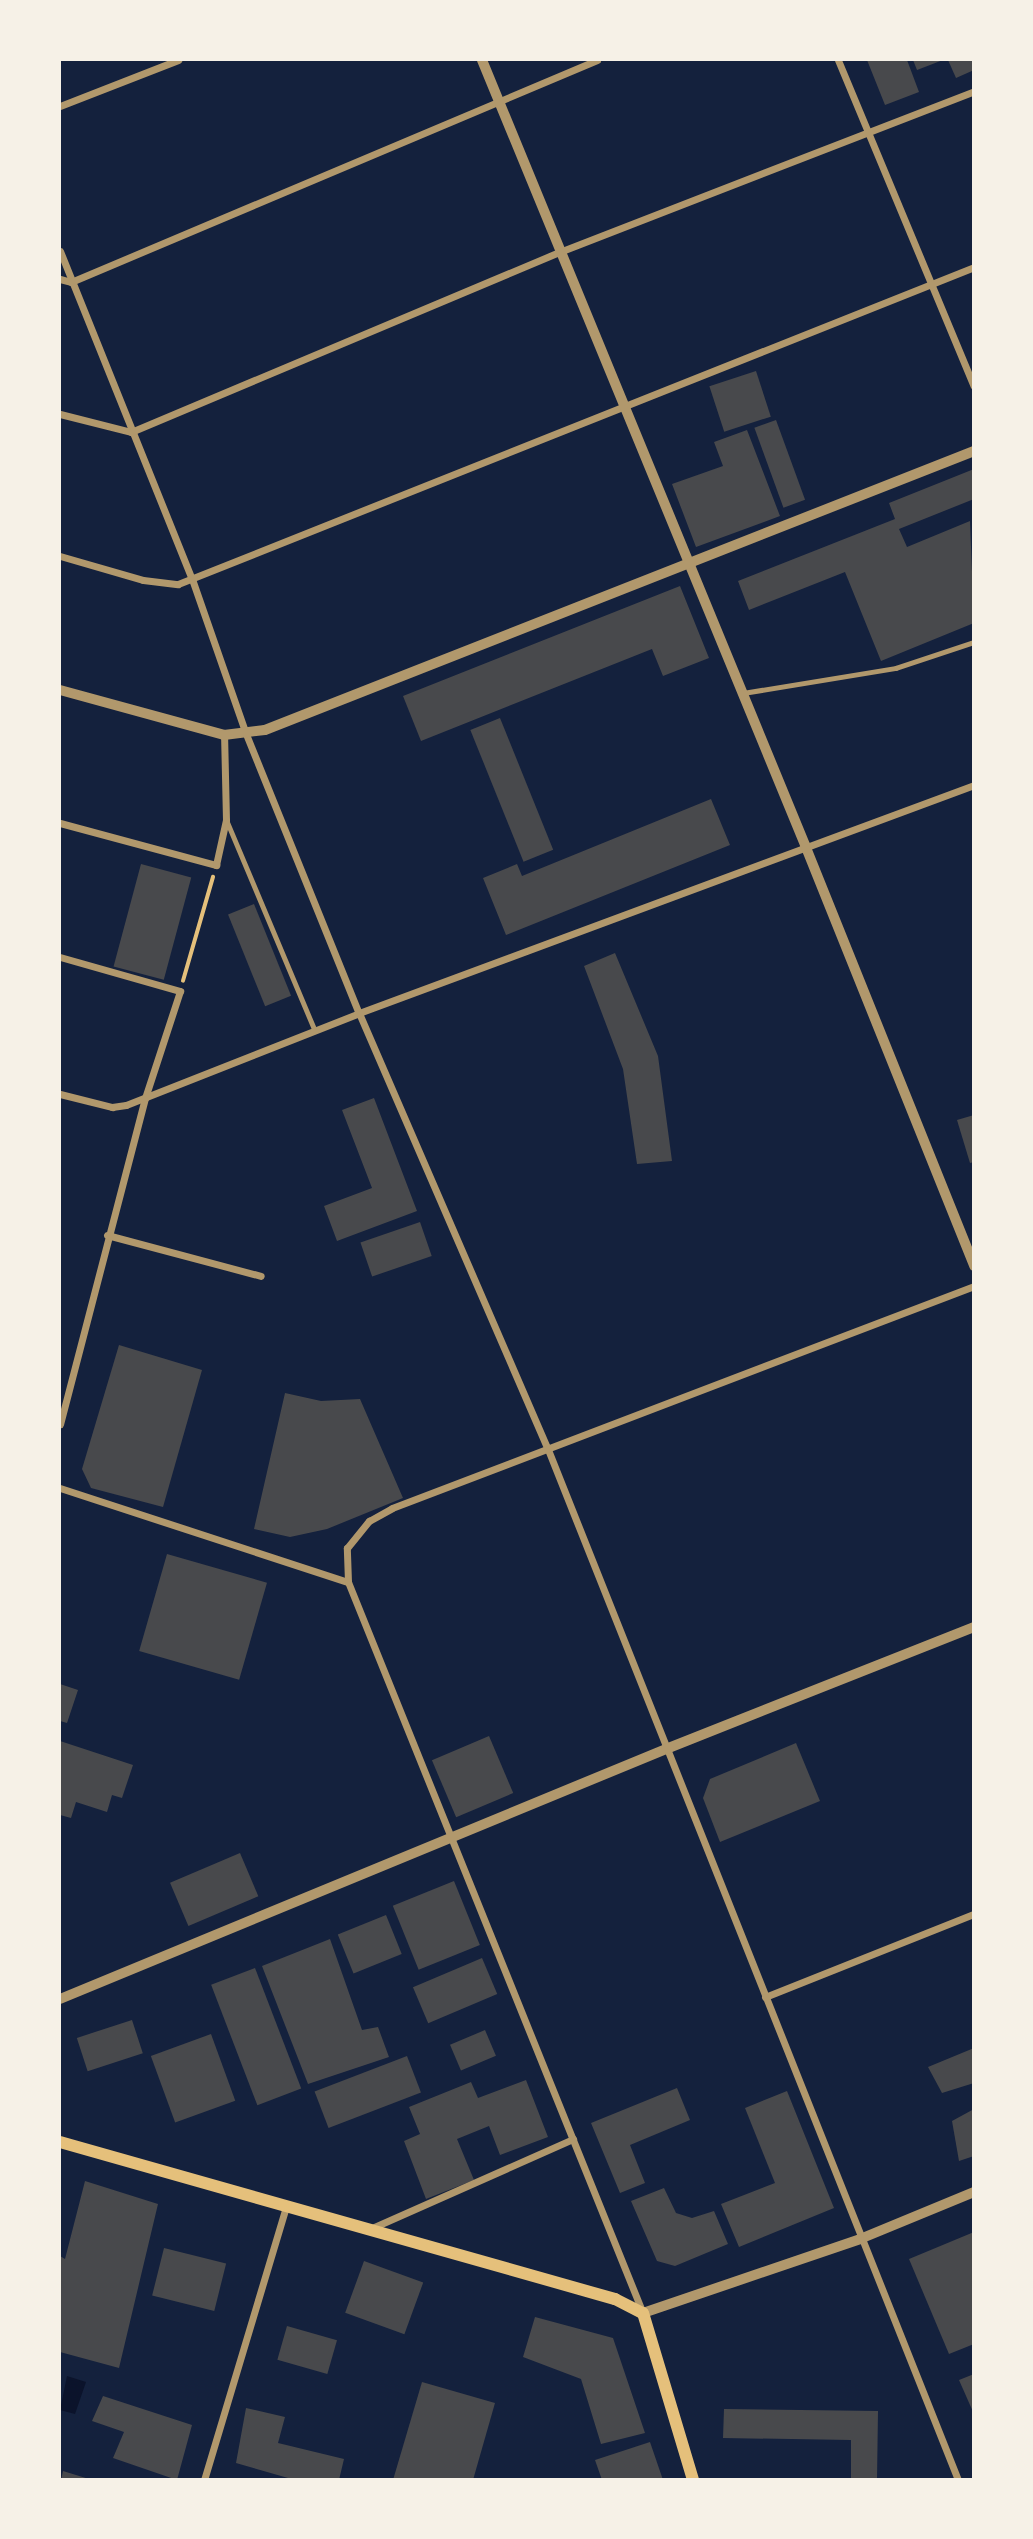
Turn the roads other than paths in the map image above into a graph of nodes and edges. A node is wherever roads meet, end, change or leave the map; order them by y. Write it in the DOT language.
graph roads {
  1 [pos="178,60"];
  2 [pos="482,60"];
  3 [pos="597,60"];
  4 [pos="838,60"];
  5 [pos="974,91"];
  6 [pos="499,99"];
  7 [pos="60,106"];
  8 [pos="869,135"];
  9 [pos="60,251"];
  10 [pos="562,251"];
  11 [pos="974,267"];
  12 [pos="60,278"];
  13 [pos="71,282"];
  14 [pos="931,284"];
  15 [pos="974,386"];
  16 [pos="624,407"];
  17 [pos="60,414"];
  18 [pos="131,432"];
  19 [pos="974,451"];
  20 [pos="60,556"];
  21 [pos="690,566"];
  22 [pos="192,579"];
  23 [pos="974,642"];
  24 [pos="60,690"];
  25 [pos="742,693"];
  26 [pos="246,733"];
  27 [pos="224,736"];
  28 [pos="974,785"];
  29 [pos="226,820"];
  30 [pos="60,823"];
  31 [pos="806,845"];
  32 [pos="60,957"];
  33 [pos="359,1013"];
  34 [pos="315,1030"];
  35 [pos="60,1094"];
  36 [pos="145,1098"];
  37 [pos="107,1236"];
  38 [pos="974,1266"];
  39 [pos="261,1276"];
  40 [pos="974,1286"];
  41 [pos="60,1424"];
  42 [pos="547,1447"];
  43 [pos="60,1488"];
  44 [pos="348,1582"];
  45 [pos="974,1627"];
  46 [pos="666,1749"];
  47 [pos="453,1838"];
  48 [pos="974,1914"];
  49 [pos="765,1997"];
  50 [pos="60,1999"];
  51 [pos="573,2139"];
  52 [pos="60,2142"];
  53 [pos="974,2192"];
  54 [pos="286,2206"];
  55 [pos="372,2228"];
  56 [pos="860,2239"];
  57 [pos="643,2313"];
  58 [pos="204,2480"];
  59 [pos="693,2480"];
  60 [pos="958,2480"];
  1 -- 7 [label="street"];
  2 -- 6 [label="street"];
  3 -- 6 [label="street"];
  4 -- 8 [label="street"];
  5 -- 8 [label="street"];
  6 -- 10 [label="street"];
  6 -- 13 [label="street"];
  8 -- 10 [label="street"];
  8 -- 14 [label="street"];
  9 -- 13 [label="street"];
  10 -- 16 [label="street"];
  10 -- 18 [label="street"];
  11 -- 14 [label="street"];
  12 -- 13 [label="street"];
  13 -- 18 [label="street"];
  14 -- 15 [label="street"];
  14 -- 16 [label="street"];
  16 -- 21 [label="street"];
  16 -- 22 [label="street"];
  17 -- 18 [label="street"];
  18 -- 22 [label="street"];
  19 -- 21 [label="street"];
  20 -- 22 [label="street"];
  21 -- 25 [label="street"];
  21 -- 26 [label="street"];
  22 -- 26 [label="street"];
  23 -- 25 [label="lane"];
  24 -- 27 [label="street"];
  25 -- 31 [label="street"];
  26 -- 27 [label="street"];
  26 -- 33 [label="street"];
  27 -- 29 [label="street"];
  28 -- 31 [label="street"];
  29 -- 30 [label="street"];
  29 -- 34 [label="lane"];
  31 -- 33 [label="street"];
  31 -- 38 [label="street"];
  32 -- 36 [label="street"];
  33 -- 34 [label="street"];
  33 -- 42 [label="street"];
  34 -- 36 [label="street"];
  35 -- 36 [label="street"];
  36 -- 37 [label="street"];
  37 -- 39 [label="street"];
  37 -- 41 [label="street"];
  40 -- 42 [label="street"];
  42 -- 44 [label="street"];
  42 -- 46 [label="street"];
  43 -- 44 [label="street"];
  44 -- 47 [label="street"];
  45 -- 46 [label="street"];
  46 -- 47 [label="street"];
  46 -- 49 [label="street"];
  47 -- 50 [label="street"];
  47 -- 51 [label="street"];
  48 -- 49 [label="street"];
  49 -- 56 [label="street"];
  51 -- 55 [label="street"];
  51 -- 57 [label="street"];
  52 -- 54 [label="main road"];
  53 -- 56 [label="street"];
  54 -- 55 [label="main road"];
  54 -- 58 [label="street"];
  55 -- 57 [label="main road"];
  56 -- 57 [label="street"];
  56 -- 60 [label="street"];
  57 -- 59 [label="main road"];
}
